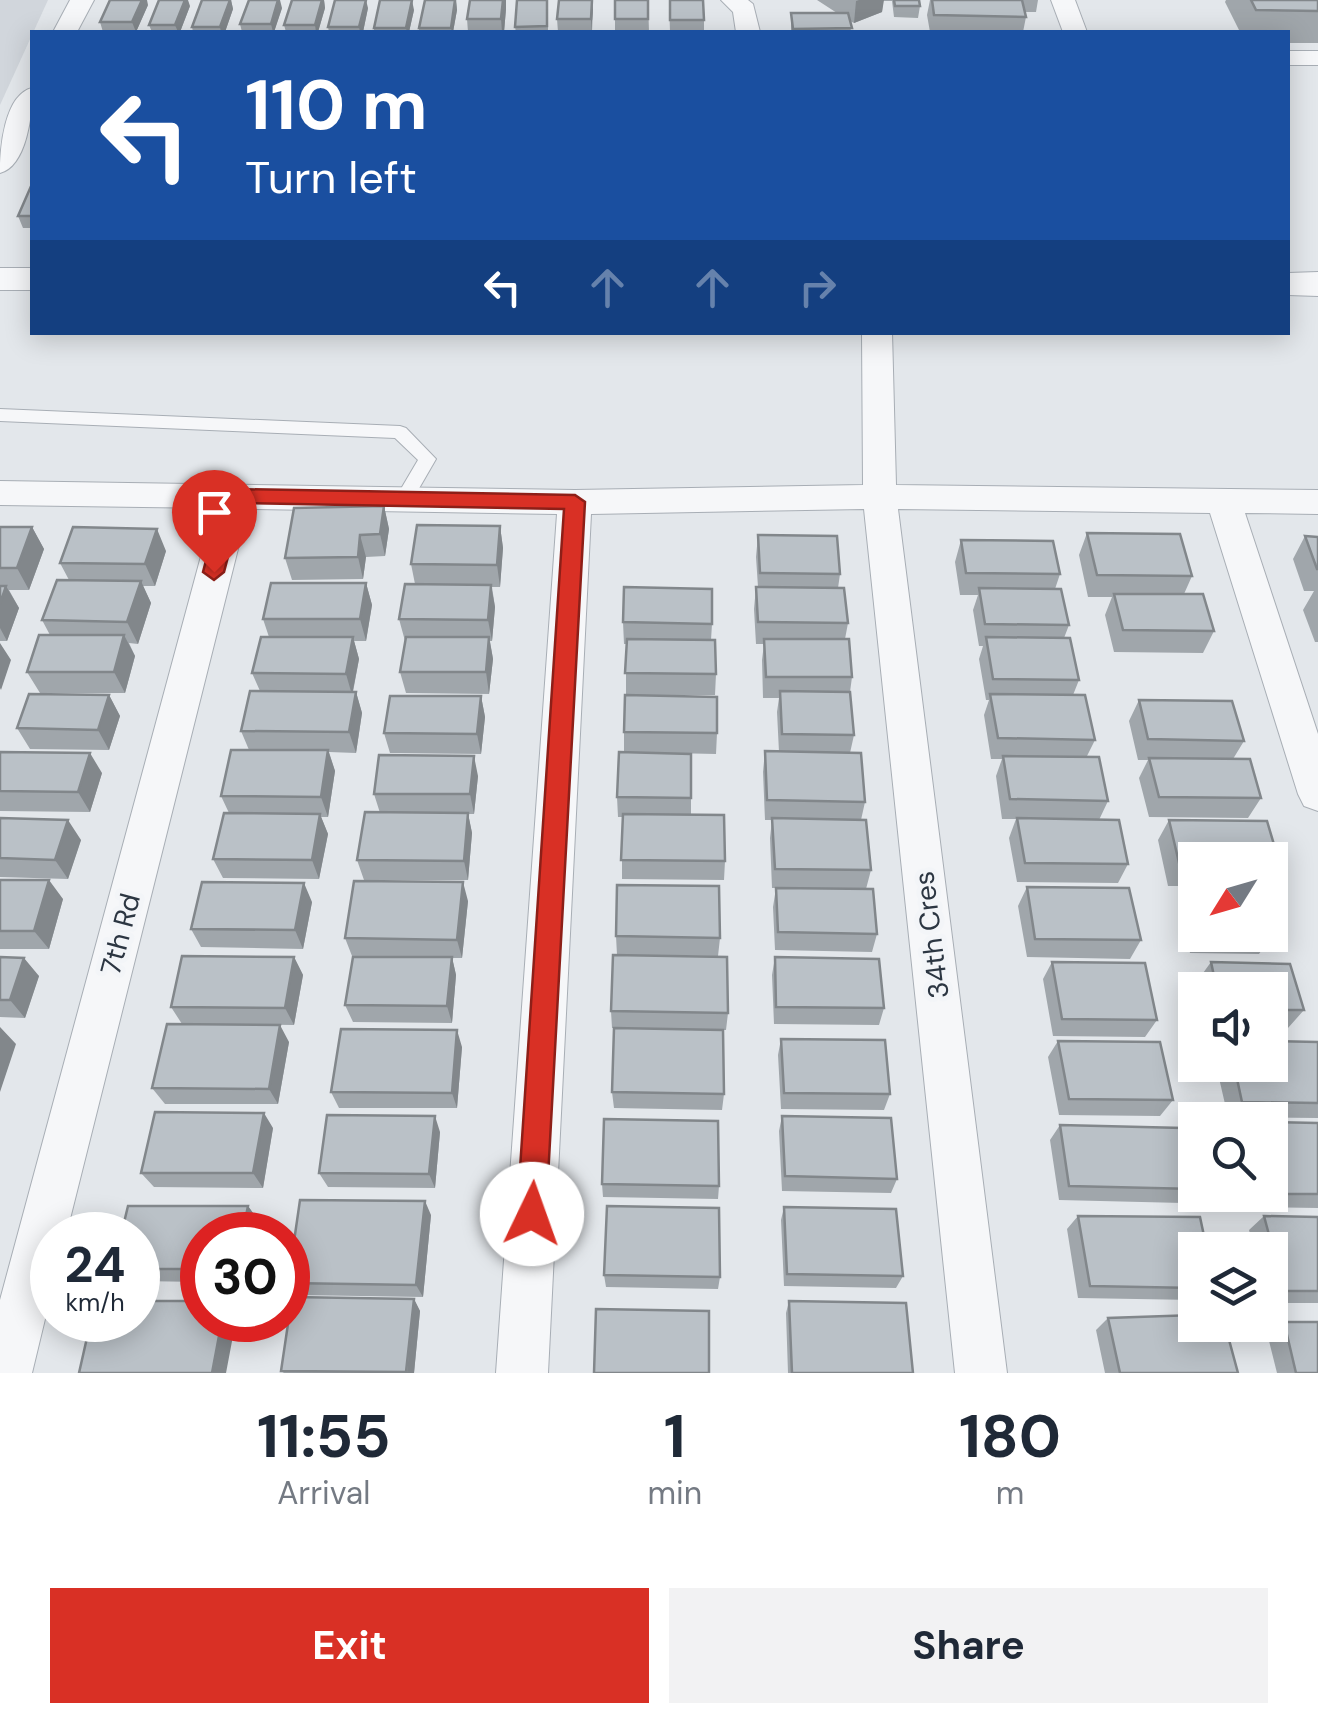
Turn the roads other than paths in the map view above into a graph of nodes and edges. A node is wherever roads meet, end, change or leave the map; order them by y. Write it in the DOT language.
graph roads {
  1 [pos="82,0"];
  2 [pos="733,0"];
  3 [pos="1063,0"];
  4 [pos="66,30"];
  5 [pos="748,30"];
  6 [pos="1075,30"];
  7 [pos="1290,58"];
  8 [pos="1318,58"];
  9 [pos="30,104"];
  10 [pos="0,164"];
  11 [pos="0,279"];
  12 [pos="30,279"];
  13 [pos="1290,284"];
  14 [pos="1318,284"];
  15 [pos="876,335"];
  16 [pos="0,414"];
  17 [pos="0,493"];
  18 [pos="234,496"];
  19 [pos="880,497"];
  20 [pos="404,499"];
  21 [pos="1224,499"];
  22 [pos="575,502"];
  23 [pos="1318,502"];
  24 [pos="1318,794"];
  25 [pos="6,1373"];
  26 [pos="522,1373"];
  27 [pos="981,1373"];
  1 -- 4 [label="street"];
  2 -- 5 [label="street"];
  3 -- 6 [label="street"];
  7 -- 8 [label="street"];
  9 -- 10 [label="street"];
  11 -- 12 [label="street"];
  13 -- 14 [label="street"];
  15 -- 19 [label="street, 34th Cres"];
  16 -- 20 [label="lane"];
  17 -- 18 [label="street"];
  18 -- 20 [label="street"];
  18 -- 25 [label="street, 7th Rd"];
  19 -- 21 [label="street"];
  19 -- 22 [label="street"];
  19 -- 27 [label="street, 34th Cres"];
  20 -- 22 [label="street"];
  21 -- 23 [label="street"];
  21 -- 24 [label="street"];
  22 -- 26 [label="street"];
}
